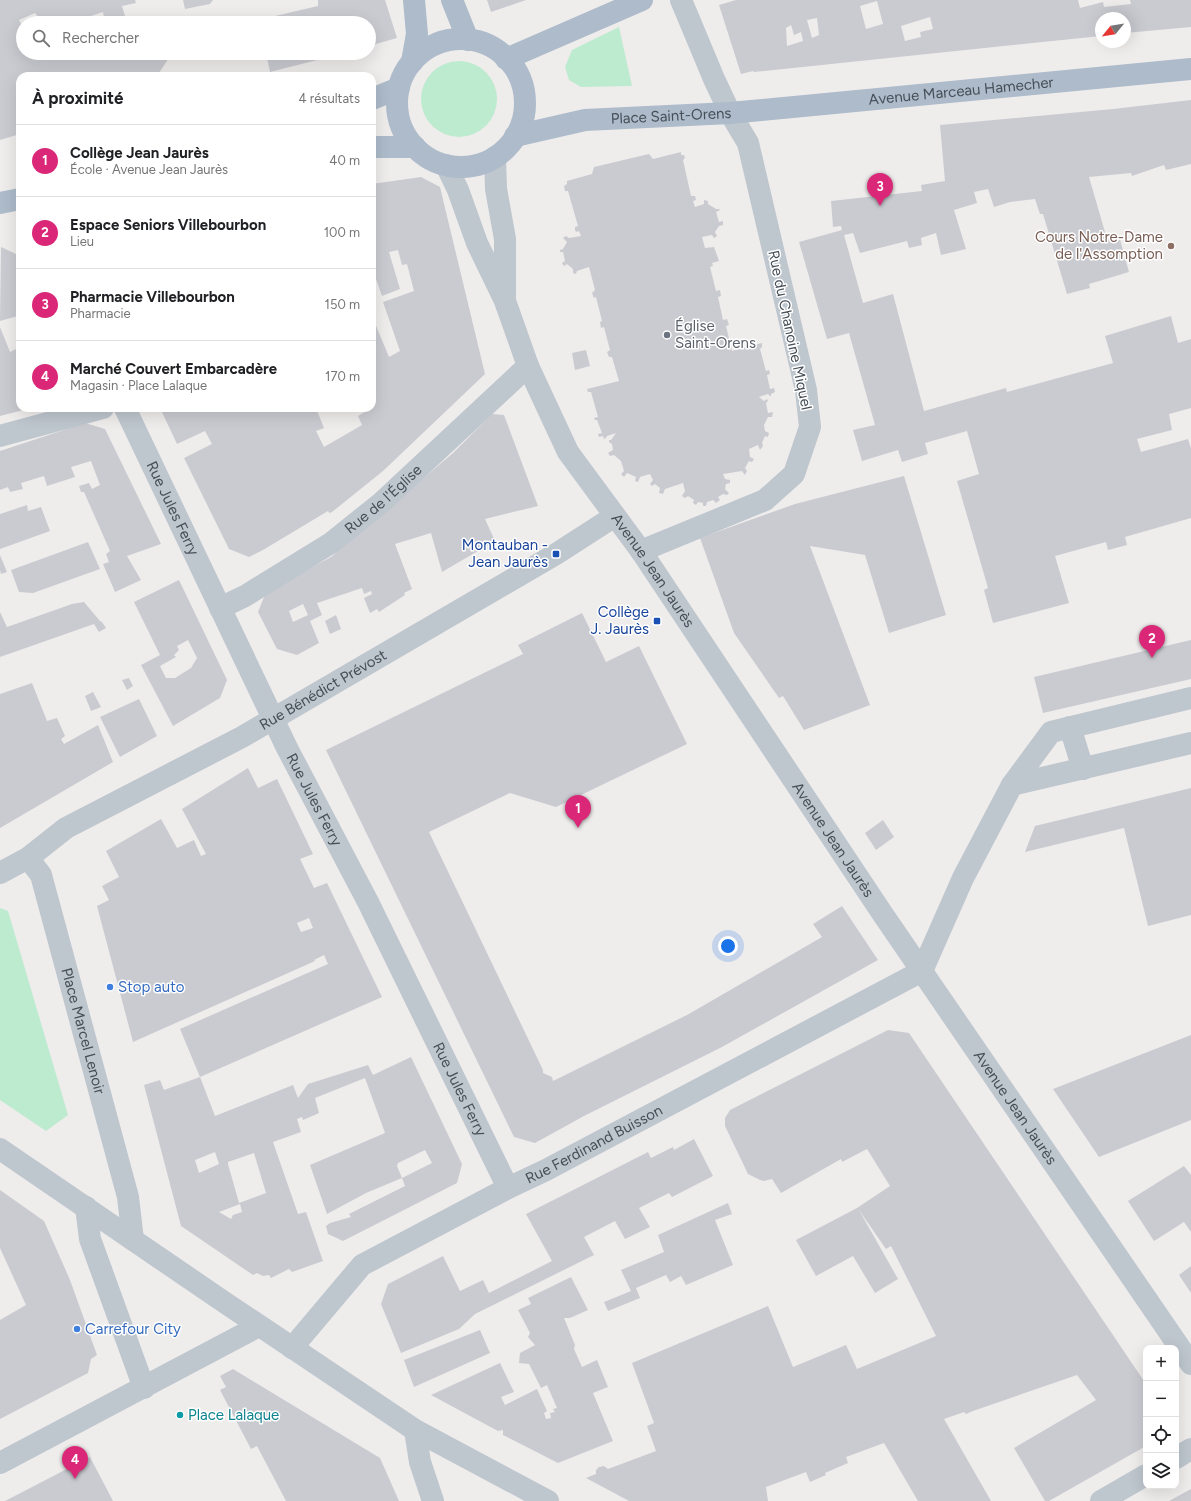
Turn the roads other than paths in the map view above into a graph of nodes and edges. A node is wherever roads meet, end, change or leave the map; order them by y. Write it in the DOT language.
graph roads {
  1 [pos="414,0"];
  2 [pos="452,0"];
  3 [pos="642,0"];
  4 [pos="681,0"];
  5 [pos="468,40"];
  6 [pos="506,59"];
  7 [pos="412,62"];
  8 [pos="1191,69"];
  9 [pos="399,88"];
  10 [pos="376,98"];
  11 [pos="730,113"];
  12 [pos="515,136"];
  13 [pos="376,147"];
  14 [pos="415,147"];
  15 [pos="495,157"];
  16 [pos="446,165"];
  17 [pos="16,200"];
  18 [pos="0,203"];
  19 [pos="505,301"];
  20 [pos="528,366"];
  21 [pos="88,412"];
  22 [pos="128,412"];
  23 [pos="0,436"];
  24 [pos="615,516"];
  25 [pos="641,551"];
  26 [pos="220,608"];
  27 [pos="1191,698"];
  28 [pos="273,719"];
  29 [pos="1070,727"];
  30 [pos="1191,744"];
  31 [pos="1083,769"];
  32 [pos="1012,785"];
  33 [pos="28,858"];
  34 [pos="0,873"];
  35 [pos="922,971"];
  36 [pos="0,1149"];
  37 [pos="508,1188"];
  38 [pos="86,1207"];
  39 [pos="134,1240"];
  40 [pos="259,1326"];
  41 [pos="292,1348"];
  42 [pos="1191,1364"];
  43 [pos="144,1388"];
  44 [pos="415,1430"];
  45 [pos="1191,1449"];
  46 [pos="1179,1456"];
  47 [pos="0,1464"];
  48 [pos="1143,1477"];
  49 [pos="433,1501"];
  50 [pos="548,1501"];
  51 [pos="1100,1501"];
  1 -- 7 [label="main road"];
  2 -- 5 [label="main road"];
  3 -- 6 [label="main road"];
  4 -- 11 [label="street, Place Saint-Orens"];
  5 -- 6 [label="main road"];
  5 -- 7 [label="main road"];
  6 -- 12 [label="main road"];
  7 -- 9 [label="main road"];
  8 -- 11 [label="main road, Avenue Marceau Hamecher"];
  9 -- 10 [label="main road"];
  9 -- 14 [label="main road"];
  11 -- 12 [label="main road, Place Saint-Orens"];
  11 -- 25 [label="street, Rue du Chanoine Miquel"];
  12 -- 15 [label="main road"];
  13 -- 14 [label="main road"];
  14 -- 16 [label="main road"];
  15 -- 16 [label="main road"];
  15 -- 19 [label="street, Avenue Jean Jaurès"];
  16 -- 19 [label="street, Avenue Jean Jaurès"];
  17 -- 18 [label="main road"];
  19 -- 20 [label="street, Avenue Jean Jaurès"];
  20 -- 24 [label="street, Avenue Jean Jaurès"];
  20 -- 26 [label="street, Rue de l'Église"];
  21 -- 23 [label="street"];
  22 -- 26 [label="street, Rue Jules Ferry"];
  24 -- 25 [label="street, Avenue Jean Jaurès"];
  24 -- 28 [label="street, Rue Bénédict Prévost"];
  25 -- 35 [label="street, Avenue Jean Jaurès"];
  26 -- 28 [label="street, Rue Jules Ferry"];
  27 -- 29 [label="street"];
  28 -- 33 [label="street, Rue Bénédict Prévost"];
  28 -- 37 [label="street, Rue Jules Ferry"];
  29 -- 31 [label="street"];
  29 -- 32 [label="street"];
  30 -- 31 [label="street"];
  31 -- 32 [label="street"];
  32 -- 35 [label="street"];
  33 -- 34 [label="street"];
  33 -- 39 [label="street, Place Marcel Lenoir"];
  35 -- 37 [label="street, Rue Ferdinand Buisson"];
  35 -- 42 [label="street, Avenue Jean Jaurès"];
  36 -- 38 [label="street"];
  37 -- 41 [label="street, Rue Ferdinand Buisson"];
  38 -- 39 [label="street"];
  38 -- 43 [label="street"];
  39 -- 40 [label="street"];
  40 -- 41 [label="street"];
  40 -- 43 [label="street"];
  41 -- 44 [label="street"];
  43 -- 47 [label="street"];
  44 -- 49 [label="street"];
  44 -- 50 [label="street"];
  45 -- 46 [label="street"];
  48 -- 51 [label="street"];
}
